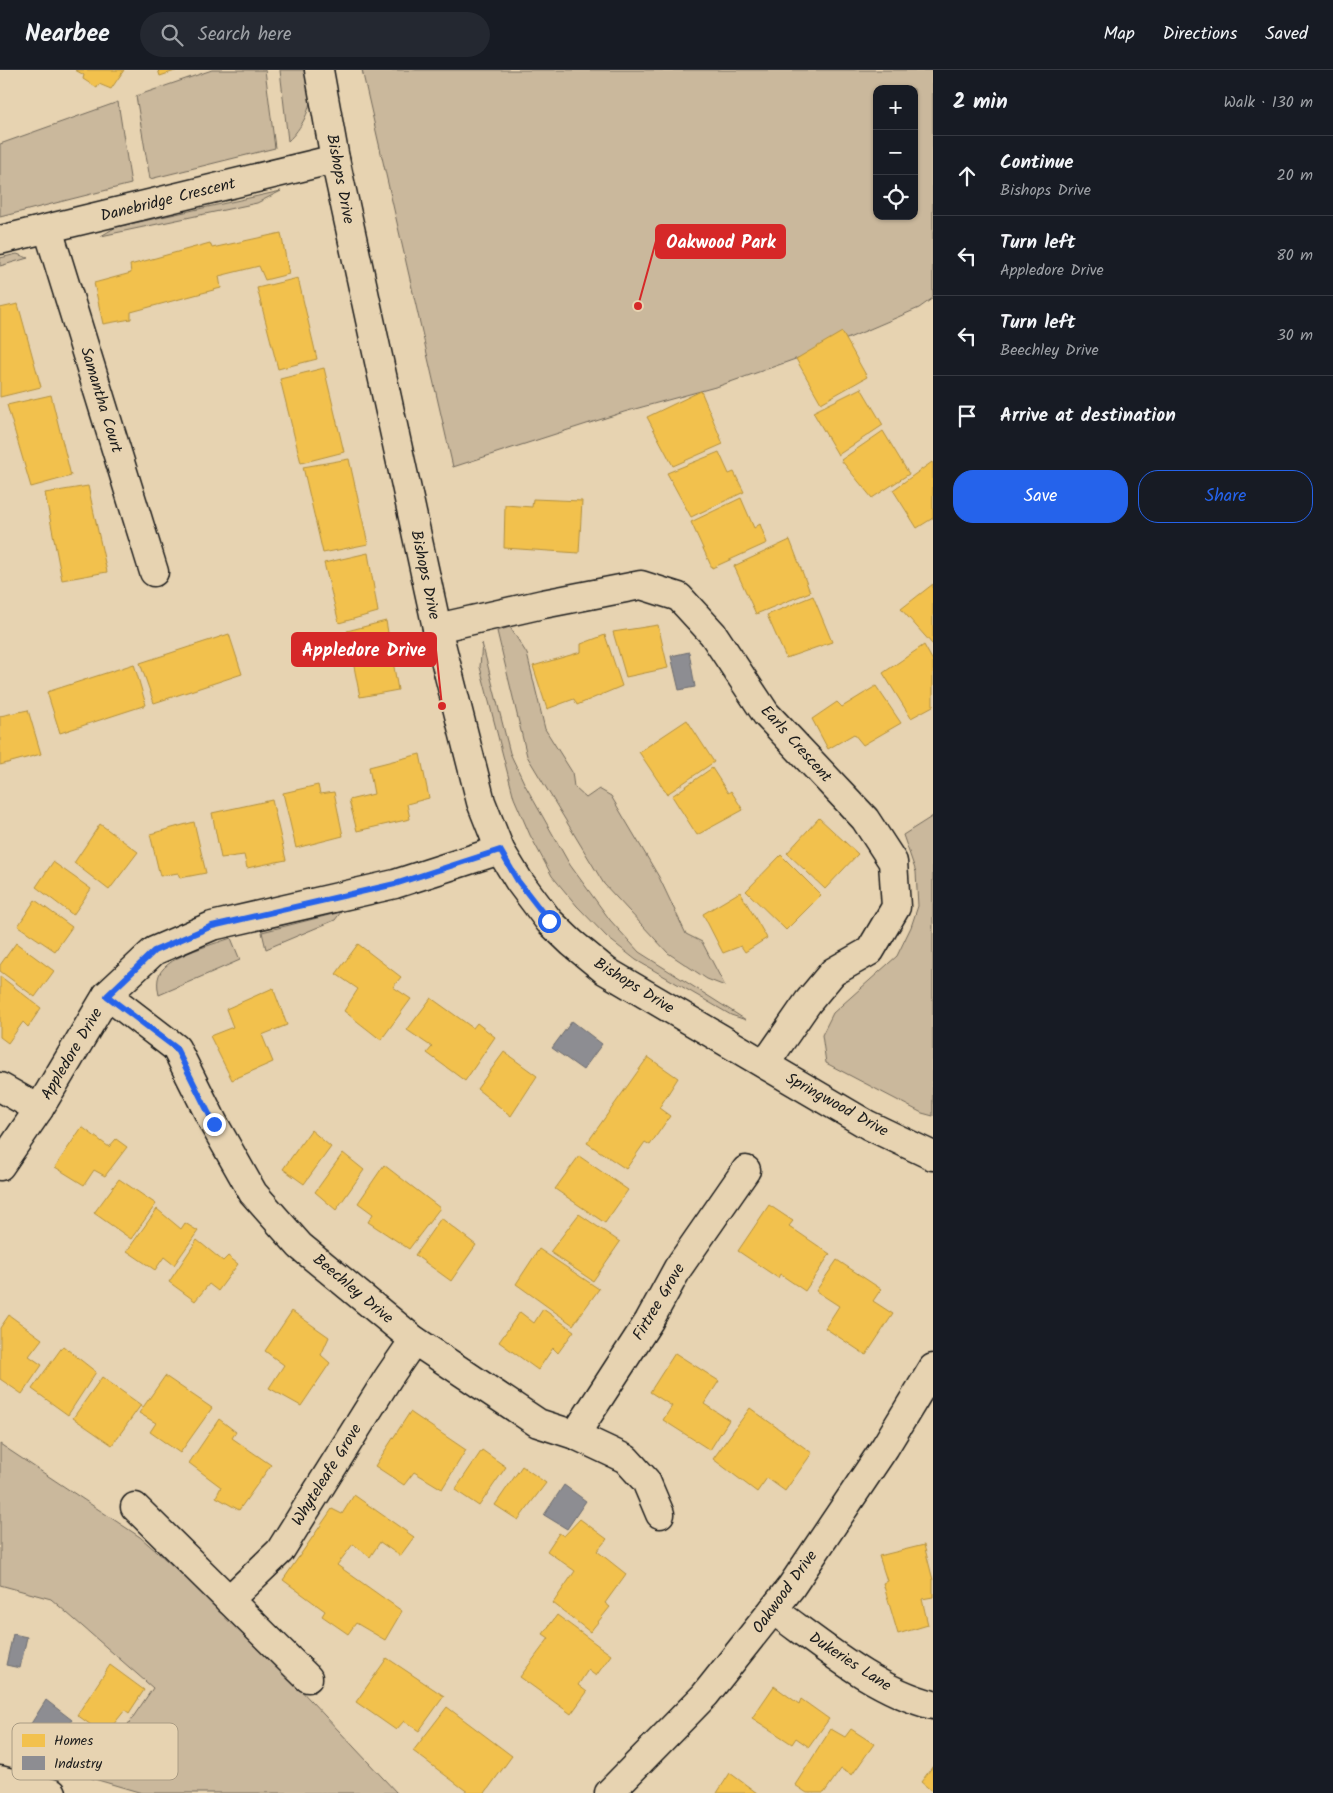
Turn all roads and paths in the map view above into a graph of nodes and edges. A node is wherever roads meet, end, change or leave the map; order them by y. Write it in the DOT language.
graph roads {
  1 [pos="320,70"];
  2 [pos="335,159"];
  3 [pos="48,228"];
  4 [pos="0,240"];
  5 [pos="154,572"];
  6 [pos="437,628"];
  7 [pos="500,850"];
  8 [pos="107,996"];
  9 [pos="753,1058"];
  10 [pos="0,1087"];
  11 [pos="39,1109"];
  12 [pos="933,1156"];
  13 [pos="0,1166"];
  14 [pos="746,1170"];
  15 [pos="414,1340"];
  16 [pos="933,1368"];
  17 [pos="575,1435"];
  18 [pos="136,1507"];
  19 [pos="660,1514"];
  20 [pos="229,1600"];
  21 [pos="773,1610"];
  22 [pos="308,1678"];
  23 [pos="933,1705"];
  24 [pos="0,1780"];
  25 [pos="52,1793"];
  26 [pos="608,1793"];
  1 -- 2 [label="street, Bishops Drive"];
  2 -- 3 [label="street, Danebridge Crescent"];
  2 -- 6 [label="street, Bishops Drive"];
  3 -- 4 [label="street, Danebridge Crescent"];
  3 -- 5 [label="street, Samantha Court"];
  6 -- 7 [label="street, Bishops Drive"];
  6 -- 9 [label="street, Earls Crescent"];
  7 -- 8 [label="street, Appledore Drive"];
  7 -- 9 [label="street, Bishops Drive"];
  8 -- 11 [label="street, Appledore Drive"];
  8 -- 15 [label="street, Beechley Drive"];
  9 -- 12 [label="street, Springwood Drive"];
  10 -- 11 [label="street"];
  11 -- 13 [label="street, Appledore Drive"];
  14 -- 17 [label="street, Firtree Grove"];
  15 -- 17 [label="street, Beechley Drive"];
  15 -- 20 [label="street, Whyteleafe Grove"];
  16 -- 21 [label="street, Oakwood Drive"];
  17 -- 19 [label="street, Beechley Drive"];
  18 -- 20 [label="street"];
  20 -- 22 [label="street"];
  21 -- 23 [label="street, Dukeries Lane"];
  21 -- 26 [label="street, Oakwood Drive"];
  24 -- 25 [label="street"];
}
